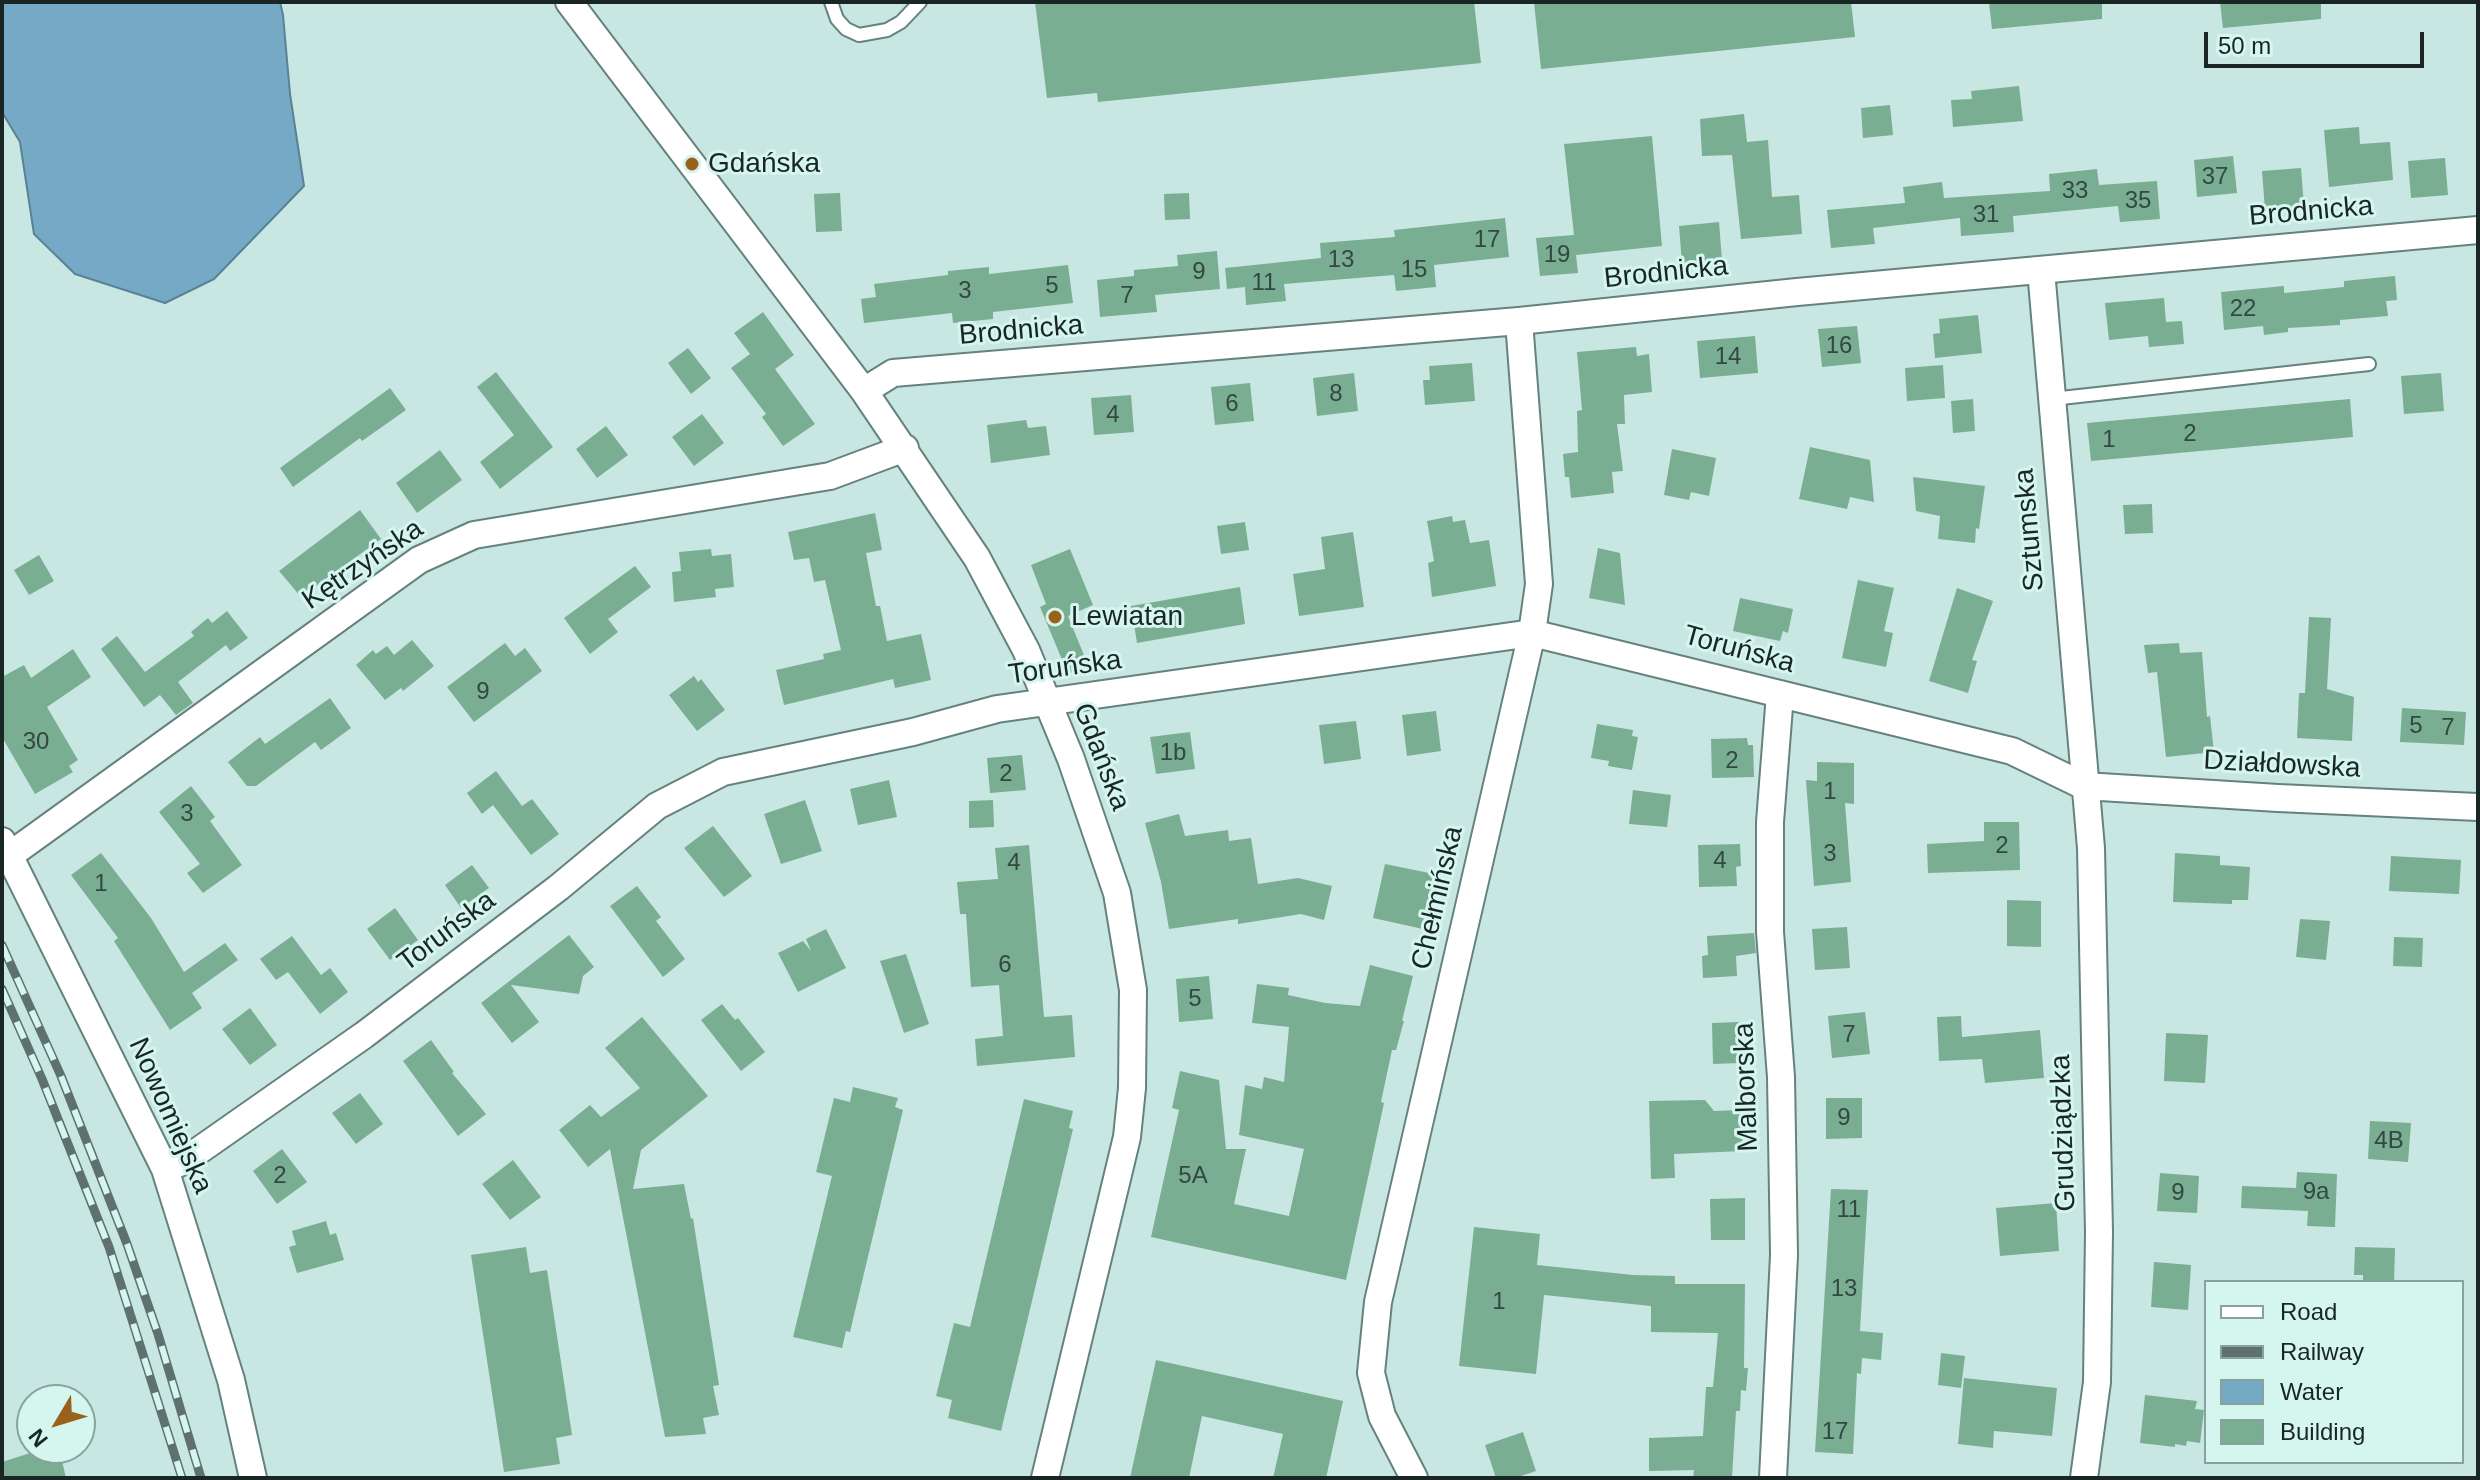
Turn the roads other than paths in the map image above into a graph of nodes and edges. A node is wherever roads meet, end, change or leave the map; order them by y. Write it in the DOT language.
graph roads {
  1 [pos="569,2"];
  2 [pos="831,2"];
  3 [pos="920,2"];
  4 [pos="2478,230"];
  5 [pos="2041,270"];
  6 [pos="1519,321"];
  7 [pos="2369,364"];
  8 [pos="864,391"];
  9 [pos="2052,399"];
  10 [pos="905,448"];
  11 [pos="1532,633"];
  12 [pos="1780,694"];
  13 [pos="1047,704"];
  14 [pos="2084,786"];
  15 [pos="2478,807"];
  16 [pos="6,848"];
  17 [pos="165,1169"];
  18 [pos="253,1478"];
  19 [pos="1045,1478"];
  20 [pos="1414,1478"];
  21 [pos="1773,1478"];
  22 [pos="2084,1478"];
  1 -- 8 [label="street, Gdańska"];
  2 -- 3 [label="lane"];
  4 -- 5 [label="street, Brodnicka"];
  5 -- 6 [label="street, Brodnicka"];
  5 -- 9 [label="street, Sztumska"];
  6 -- 8 [label="street, Brodnicka"];
  6 -- 11 [label="street, Chełmińska"];
  7 -- 9 [label="lane"];
  8 -- 10 [label="street, Gdańska"];
  9 -- 14 [label="street, Sztumska"];
  10 -- 13 [label="street, Gdańska"];
  10 -- 16 [label="street, Kętrzyńska"];
  11 -- 12 [label="street, Toruńska"];
  11 -- 13 [label="street, Toruńska"];
  11 -- 20 [label="street, Chełmińska"];
  12 -- 14 [label="street, Toruńska"];
  12 -- 21 [label="street, Malborska"];
  13 -- 17 [label="street, Toruńska"];
  13 -- 19 [label="street, Gdańska"];
  14 -- 15 [label="street, Działdowska"];
  14 -- 22 [label="street, Grudziądzka"];
  16 -- 17 [label="street, Nowomiejska"];
  17 -- 18 [label="street, Nowomiejska"];
}
